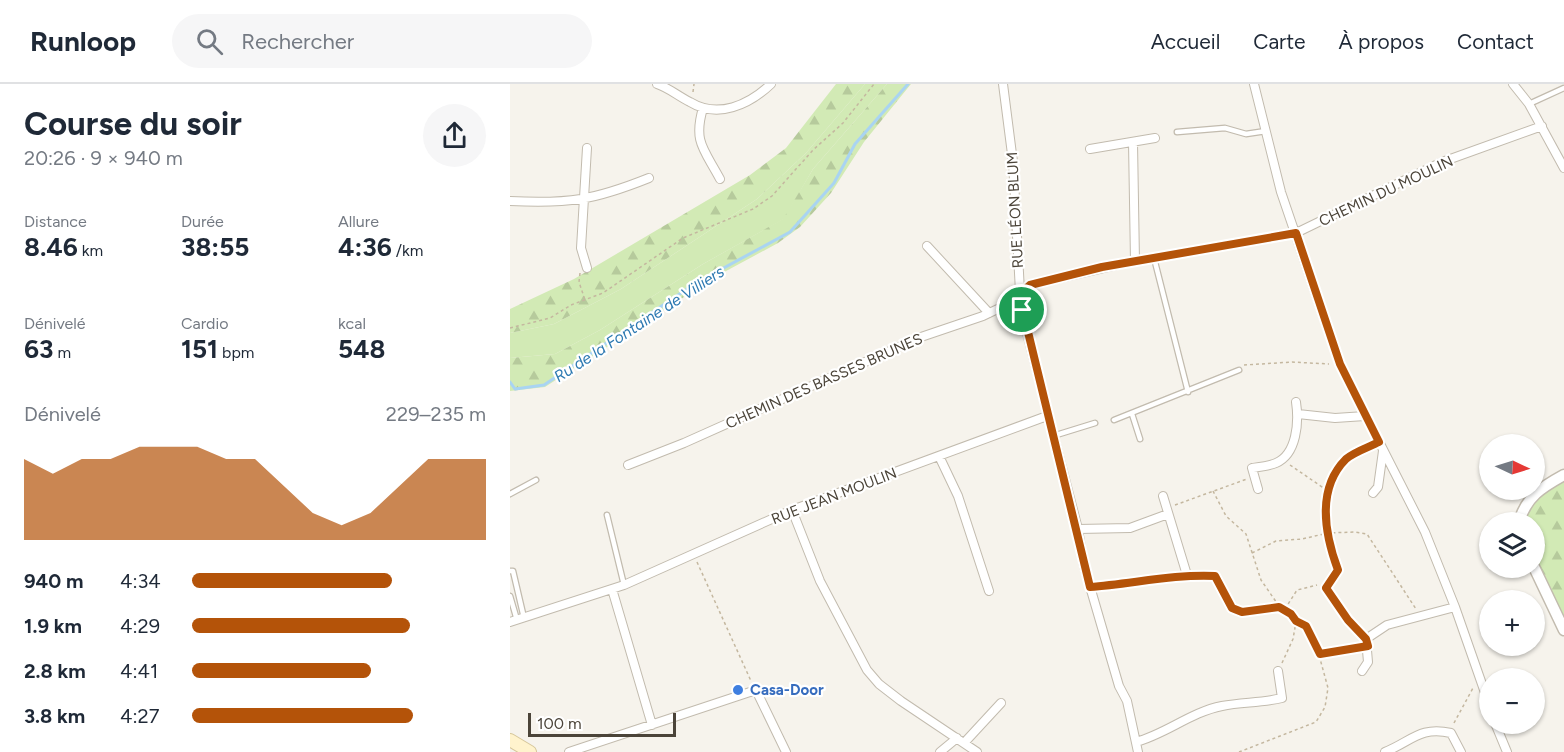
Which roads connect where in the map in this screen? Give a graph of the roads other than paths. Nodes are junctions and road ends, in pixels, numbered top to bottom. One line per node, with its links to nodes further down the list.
1 (657, 84): 8 (street)
2 (771, 84): 8 (street)
3 (1003, 84): 26 (street, RUE LÉON BLUM)
4 (1254, 84): 10 (street)
5 (1514, 84): 7 (street)
6 (1564, 88): 7 (lane)
7 (1529, 104): 9 (street)
8 (703, 108): 18 (street)
9 (1542, 126): 16 (street); 21 (street, CHEMIN DU MOULIN)
10 (1267, 130): 11 (lane); 21 (street)
11 (1177, 132)
12 (1155, 138): 13 (street)
13 (1133, 142): 15 (street); 24 (street)
14 (587, 148): 19 (street)
15 (1090, 148)
16 (1564, 168)
17 (649, 178): 19 (street)
18 (720, 179)
19 (583, 200): 20 (street); 25 (street)
20 (510, 201)
21 (1296, 233): 23 (street, CHEMIN DU MOULIN); 34 (street)
22 (927, 246): 27 (street)
23 (1154, 257): 24 (street, CHEMIN DU MOULIN); 29 (lane)
24 (1135, 261): 26 (street, CHEMIN DU MOULIN)
25 (587, 268)
26 (1019, 295): 27 (street, CHEMIN DES BASSES BRUNES); 33 (street, RUE LÉON BLUM)
27 (989, 313): 41 (street, CHEMIN DES BASSES BRUNES)
28 (1239, 370): 29 (lane)
29 (1188, 392): 31 (lane)
30 (1296, 402): 32 (street)
31 (1132, 414): 35 (lane); 38 (lane)
32 (1298, 414): 34 (street); 44 (street)
33 (1047, 416): 37 (street, RUE LÉON BLUM); 40 (street, RUE JEAN MOULIN)
34 (1365, 416): 39 (street)
35 (1114, 420)
36 (1095, 423): 37 (lane)
37 (1053, 436): 52 (street, RUE LÉON BLUM)
38 (1140, 439)
39 (1381, 446): 45 (street); 61 (street)
40 (939, 456): 48 (street, RUE JEAN MOULIN); 59 (street)
41 (628, 465)
42 (1564, 475): 50 (street)
43 (536, 480): 46 (lane)
44 (1258, 489)
45 (1373, 493)
46 (510, 494)
47 (1163, 496): 49 (street)
48 (792, 510): 57 (street, RUE JEAN MOULIN); 72 (street)
49 (1167, 511): 52 (street); 55 (street)
50 (1523, 512)
51 (607, 515): 57 (lane)
52 (1078, 529): 73 (street, RUE LÉON BLUM)
53 (1338, 570): 64 (street)
54 (510, 571): 62 (lane)
55 (1215, 576)
56 (1539, 578): 63 (street)
57 (624, 585): 58 (street, RUE JEAN MOULIN)
58 (612, 589): 62 (street, RUE JEAN MOULIN); 69 (street)
59 (989, 591)
60 (510, 596): 62 (lane)
61 (1455, 607): 64 (street); 67 (street)
62 (517, 620)
63 (1564, 630)
64 (1367, 642): 66 (street)
65 (1278, 671): 73 (street)
66 (1362, 671)
67 (1479, 679)
68 (1001, 703): 72 (street)
69 (652, 725): 75 (street); 76 (street)
70 (1500, 734): 82 (street)
71 (510, 740): 74 (main road)
72 (961, 740): 77 (street); 78 (street)
73 (1137, 742): 79 (street, RUE LÉON BLUM)
74 (530, 752)
75 (569, 752)
76 (786, 752)
77 (940, 752)
78 (977, 752)
79 (1138, 752)
80 (1385, 752): 81 (street)
81 (1461, 752)
82 (1507, 752)

